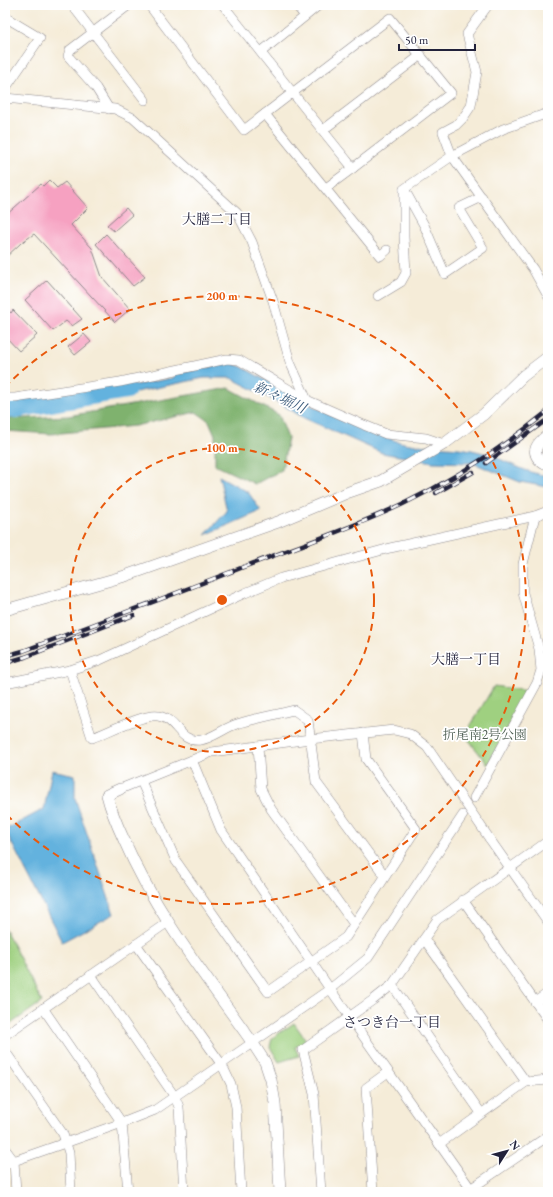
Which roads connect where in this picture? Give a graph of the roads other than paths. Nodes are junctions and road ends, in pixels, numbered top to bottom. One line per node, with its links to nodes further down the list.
1 (72, 5): 10 (street)
2 (130, 5): 10 (street)
3 (149, 5): 19 (street)
4 (223, 5): 11 (street)
5 (296, 5): 8 (street)
6 (319, 5): 8 (street)
7 (488, 5): 21 (street)
8 (305, 16): 11 (street)
9 (5, 17): 13 (street)
10 (93, 34): 16 (street); 17 (street)
11 (261, 52): 14 (street)
12 (421, 56): 14 (street); 20 (street); 22 (street)
13 (5, 90)
14 (293, 92): 19 (street); 20 (street)
15 (5, 98): 17 (street)
16 (145, 100)
17 (109, 109): 31 (street)
18 (548, 112): 21 (street)
19 (265, 114): 23 (street)
20 (323, 130): 22 (street)
21 (452, 156): 24 (street); 25 (street)
22 (353, 168): 23 (street)
23 (326, 188): 26 (street)
24 (404, 189): 25 (street); 27 (street)
25 (482, 197): 28 (street)
26 (388, 250)
27 (378, 296)
28 (548, 296)
29 (548, 356): 33 (street)
30 (5, 398): 31 (street)
31 (307, 400): 33 (street)
32 (548, 435): 34 (street)
33 (444, 444): 37 (street)
34 (545, 464)
35 (548, 512): 36 (street)
36 (535, 516): 38 (street); 39 (street)
37 (5, 610)
38 (544, 651): 47 (street)
39 (70, 670): 40 (street); 42 (street)
40 (5, 683)
41 (363, 733): 42 (street); 50 (street, bridge); 51 (street)
42 (310, 739): 43 (street); 51 (street)
43 (258, 746): 44 (street); 55 (street)
44 (192, 760): 45 (street); 58 (street)
45 (140, 781): 46 (street); 58 (street)
46 (120, 789): 53 (street)
47 (474, 798)
48 (463, 815): 61 (street)
49 (548, 841): 50 (street)
50 (510, 868): 52 (street); 54 (street)
51 (385, 876): 55 (street)
52 (463, 900): 56 (street); 63 (street)
53 (168, 922): 57 (street); 68 (street)
54 (548, 922)
55 (354, 924): 58 (street)
56 (424, 939): 60 (street); 73 (street)
57 (136, 944): 59 (street); 70 (street)
58 (311, 961): 61 (street)
59 (91, 976): 64 (street); 74 (street)
60 (392, 984): 65 (street); 75 (street)
61 (330, 989): 65 (street); 68 (street)
62 (548, 993): 63 (street)
63 (535, 1002): 66 (street)
64 (43, 1008): 67 (street); 76 (street)
65 (349, 1016): 71 (street); 89 (street)
66 (548, 1020)
67 (5, 1034)
68 (252, 1042): 70 (street); 88 (street)
69 (5, 1051): 78 (street)
70 (222, 1065): 74 (street); 87 (street)
71 (388, 1072): 79 (street); 90 (street)
72 (548, 1080): 73 (street)
73 (526, 1082): 75 (street)
74 (175, 1097): 76 (street); 86 (street)
75 (481, 1113): 79 (street)
76 (122, 1123): 78 (street); 85 (street)
77 (548, 1136): 82 (street)
78 (66, 1142): 81 (street); 84 (street)
79 (439, 1144): 82 (street)
80 (5, 1149): 81 (street)
81 (9, 1162): 83 (street)
82 (470, 1191)
83 (16, 1192)
84 (71, 1192)
85 (128, 1192)
86 (184, 1192)
87 (242, 1192)
88 (280, 1192)
89 (321, 1192)
90 (374, 1192)

